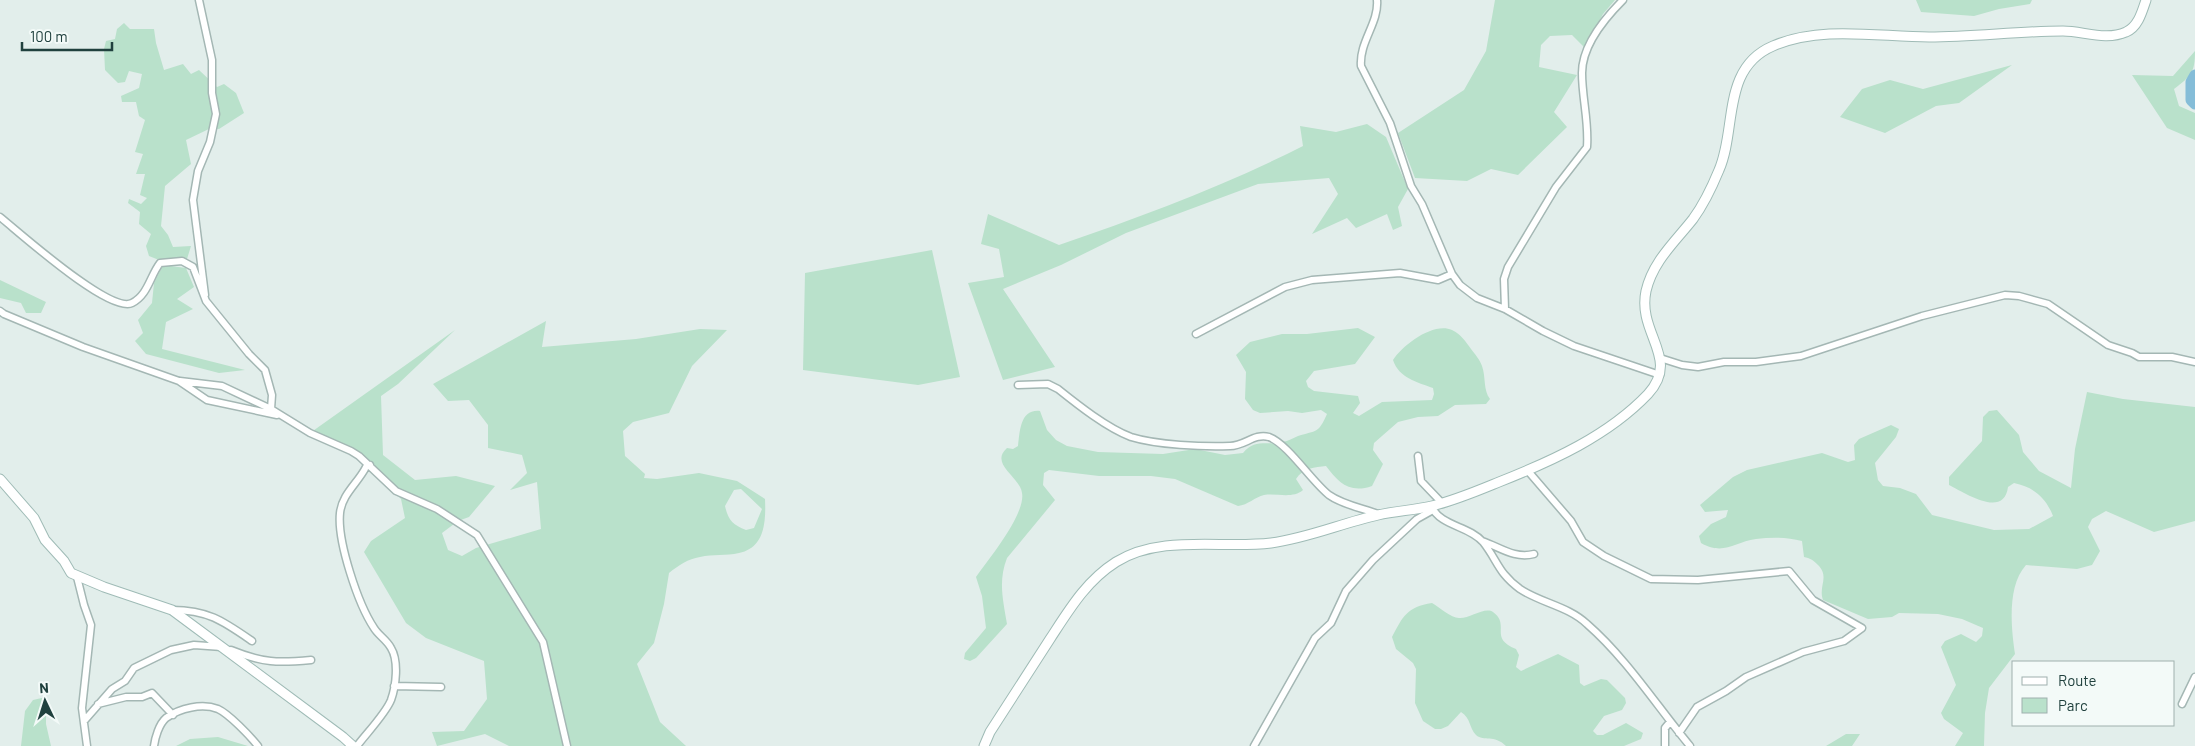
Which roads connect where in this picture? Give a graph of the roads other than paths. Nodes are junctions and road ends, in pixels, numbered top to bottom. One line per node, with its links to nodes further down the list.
1 (199, 0): 7 (street)
2 (1377, 0): 6 (street)
3 (1623, 0): 8 (street)
4 (2146, 0): 11 (street)
5 (0, 217): 7 (street)
6 (1452, 274): 8 (street); 10 (street)
7 (206, 300): 16 (street)
8 (1505, 309): 13 (street)
9 (0, 311): 14 (street)
10 (1196, 334)
11 (1660, 358): 12 (street); 13 (street)
12 (2195, 362)
13 (1660, 375): 20 (street)
14 (179, 381): 16 (street); 17 (street)
15 (1018, 385): 24 (street)
16 (271, 409): 17 (street)
17 (285, 417): 19 (street)
18 (1418, 456): 22 (street)
19 (370, 465): 33 (street); 46 (street)
20 (1528, 471): 22 (street); 40 (street)
21 (0, 479): 27 (street)
22 (1442, 503): 23 (street)
23 (1432, 508): 24 (street); 25 (street); 48 (street)
24 (1380, 515): 47 (street)
25 (1482, 541): 26 (street); 39 (street)
26 (1534, 554)
27 (77, 577): 28 (street); 38 (street)
28 (172, 610): 29 (street); 30 (street)
29 (252, 641)
30 (222, 647): 31 (street); 35 (street); 44 (street)
31 (311, 660)
32 (2195, 677): 36 (street)
33 (394, 686): 34 (street); 45 (street)
34 (441, 687)
35 (98, 704): 37 (street); 38 (street)
36 (2182, 704)
37 (173, 715): 42 (street); 43 (street)
38 (84, 721): 41 (street)
39 (1670, 722): 40 (street); 49 (street)
40 (1679, 733): 50 (street)
41 (87, 746)
42 (154, 746)
43 (258, 746)
44 (353, 746)
45 (357, 746)
46 (567, 746)
47 (984, 746)
48 (1254, 746)
49 (1665, 746)
50 (1690, 746)

